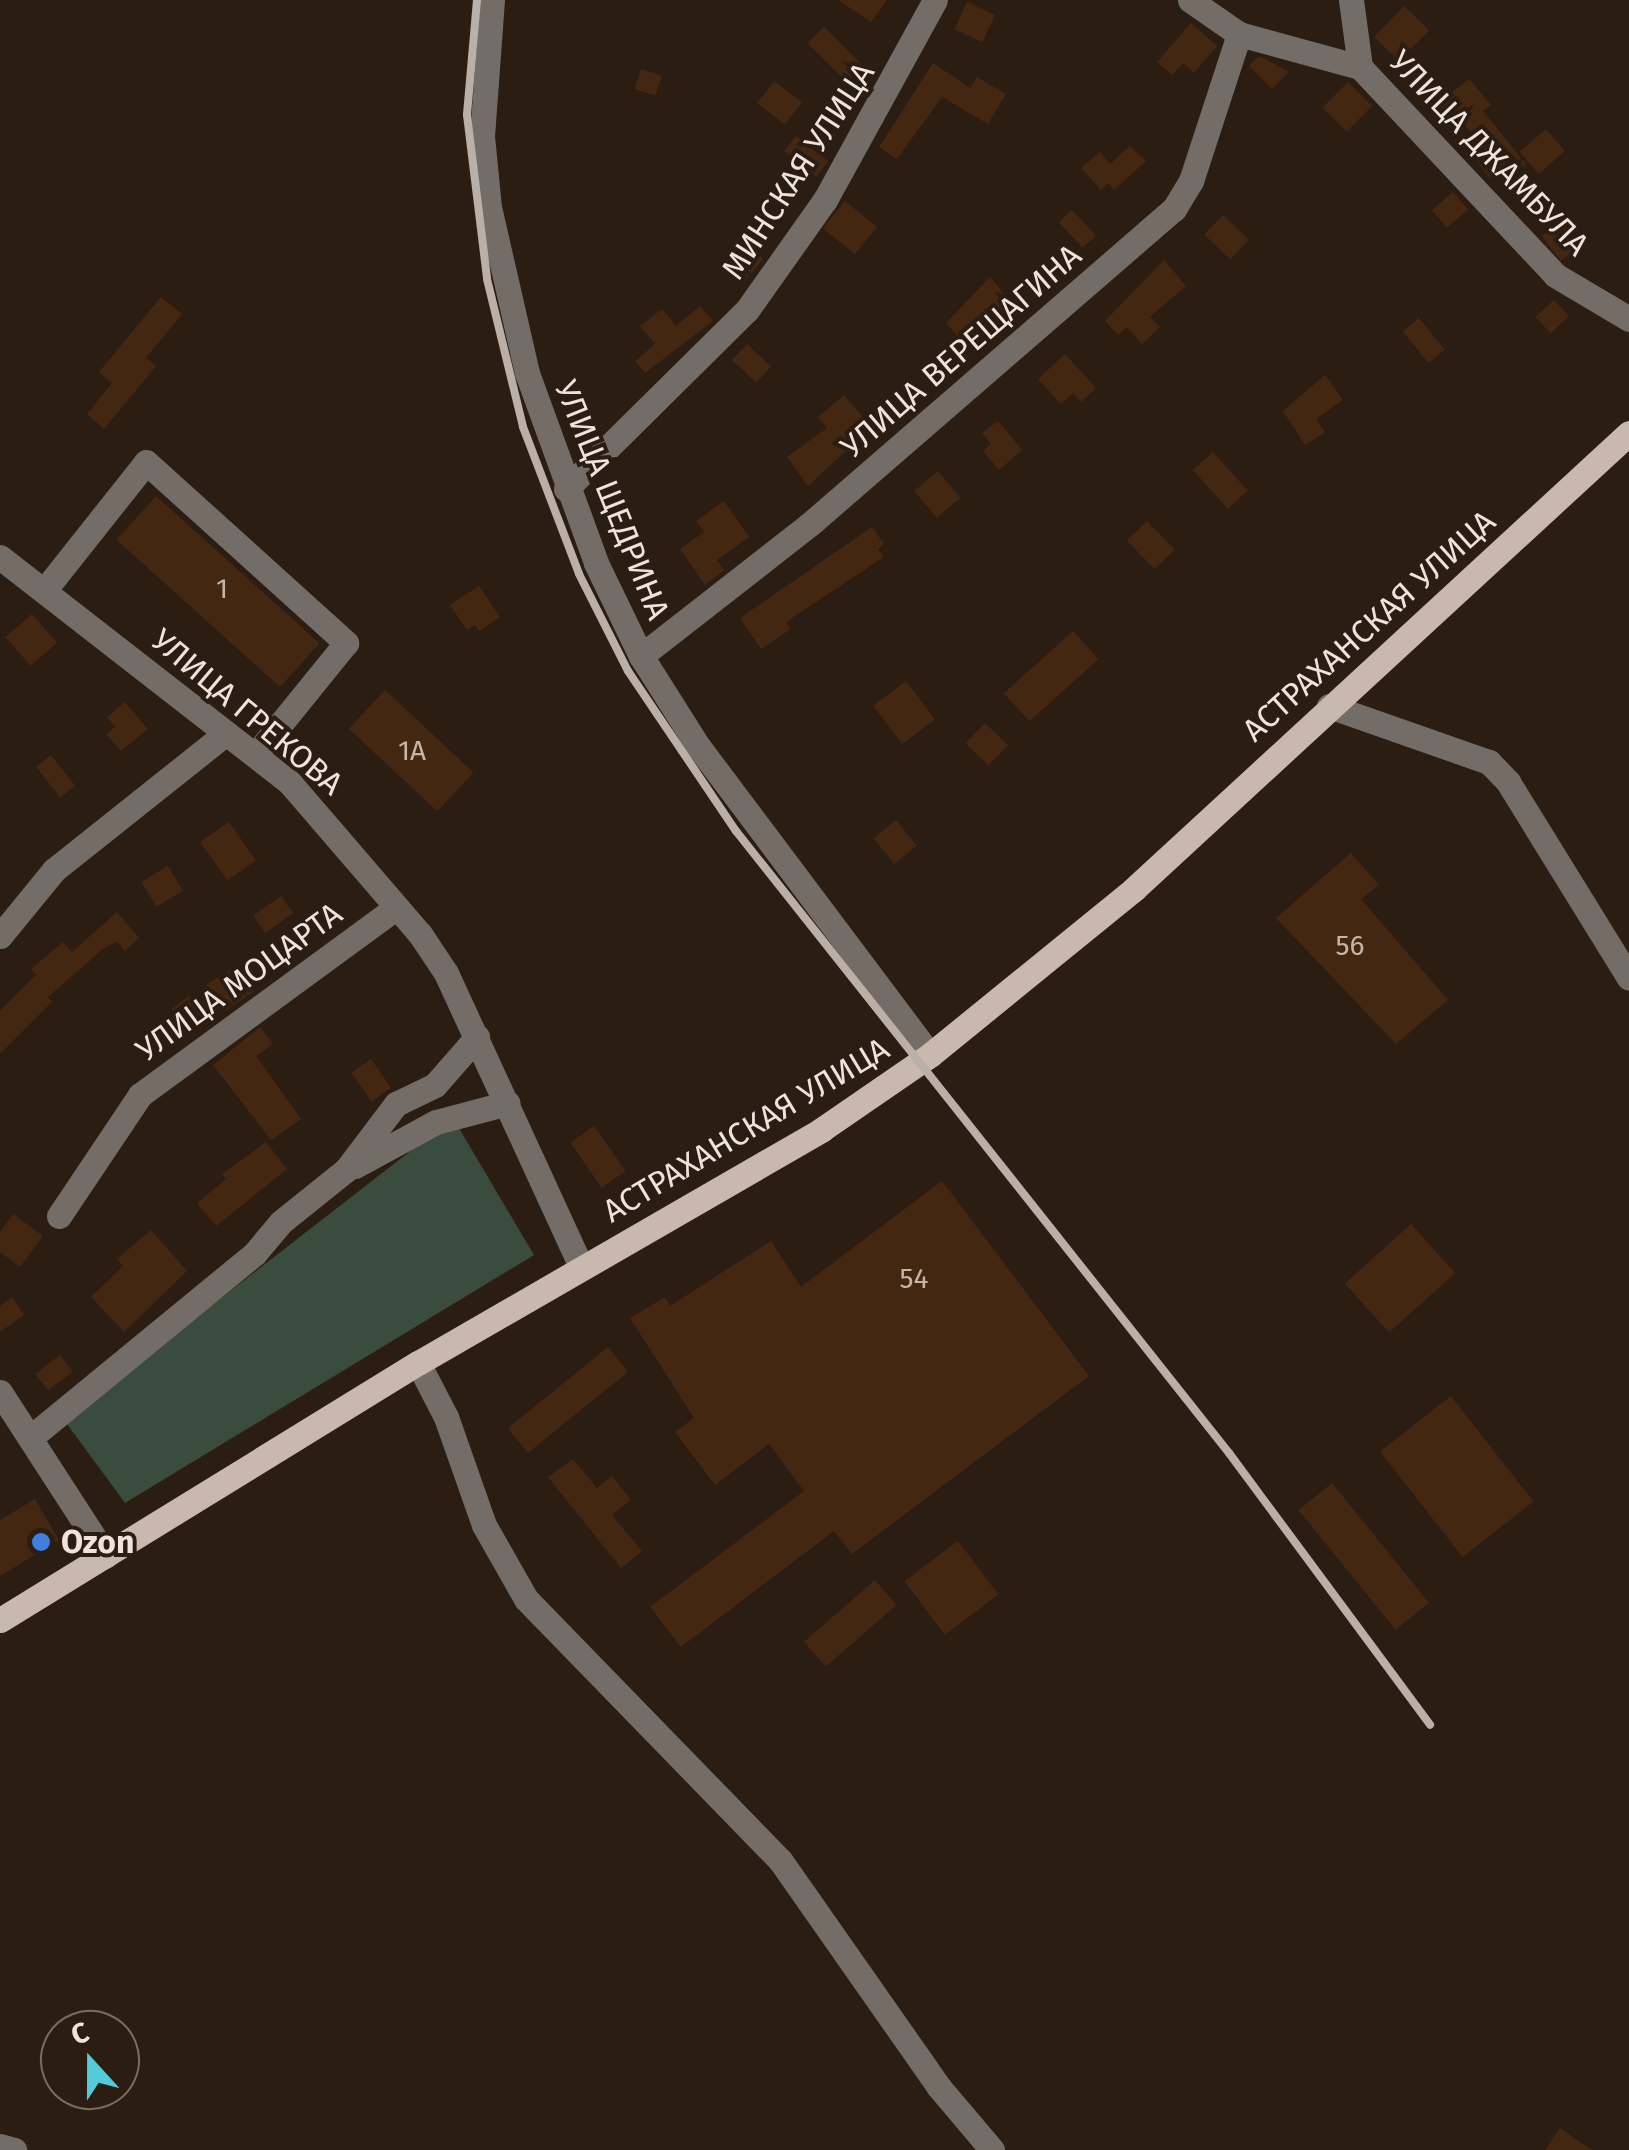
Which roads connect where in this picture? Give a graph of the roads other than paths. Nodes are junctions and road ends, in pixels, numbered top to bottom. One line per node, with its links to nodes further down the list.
1 (492, 0): 9 (street, УЛИЦА ЩЕДРИНА)
2 (936, 0): 9 (street, МИНСКАЯ УЛИЦА)
3 (1190, 0): 5 (street)
4 (1351, 0): 6 (street, УЛИЦА ДЖАМБУЛА)
5 (1238, 34): 6 (street); 12 (street, УЛИЦА ВЕРЕЩАГИНА)
6 (1360, 67): 7 (street, УЛИЦА ДЖАМБУЛА)
7 (1629, 319)
8 (1629, 433): 13 (main road, АСТРАХАНСКАЯ УЛИЦА)
9 (566, 489): 12 (street, УЛИЦА ЩЕДРИНА)
10 (0, 556): 11 (street, УЛИЦА ГРЕКОВА)
11 (47, 587): 14 (street, УЛИЦА ГРЕКОВА); 15 (street)
12 (641, 656): 20 (street, УЛИЦА ЩЕДРИНА)
13 (1329, 706): 18 (street); 20 (main road, АСТРАХАНСКАЯ УЛИЦА)
14 (226, 734): 15 (street, УЛИЦА ГРЕКОВА); 17 (street)
15 (256, 754): 16 (street, УЛИЦА ГРЕКОВА)
16 (397, 907): 19 (street, УЛИЦА ГРЕКОВА); 24 (street, УЛИЦА МОЦАРТА)
17 (0, 936)
18 (1629, 978)
19 (476, 1037): 21 (street); 22 (street, УЛИЦА ГРЕКОВА)
20 (930, 1055): 25 (main road, АСТРАХАНСКАЯ УЛИЦА)
21 (416, 1097): 22 (street); 23 (street)
22 (508, 1102): 23 (street); 25 (street, УЛИЦА ГРЕКОВА)
23 (346, 1170): 28 (street)
24 (59, 1216)
25 (581, 1267): 26 (main road, АСТРАХАНСКАЯ УЛИЦА)
26 (418, 1363): 29 (main road, АСТРАХАНСКАЯ УЛИЦА); 33 (street)
27 (0, 1392): 28 (street)
28 (30, 1438): 29 (street)
29 (106, 1556): 30 (main road, АСТРАХАНСКАЯ УЛИЦА)
30 (0, 1620)
31 (0, 2146): 32 (street)
32 (14, 2150)
33 (992, 2150)

